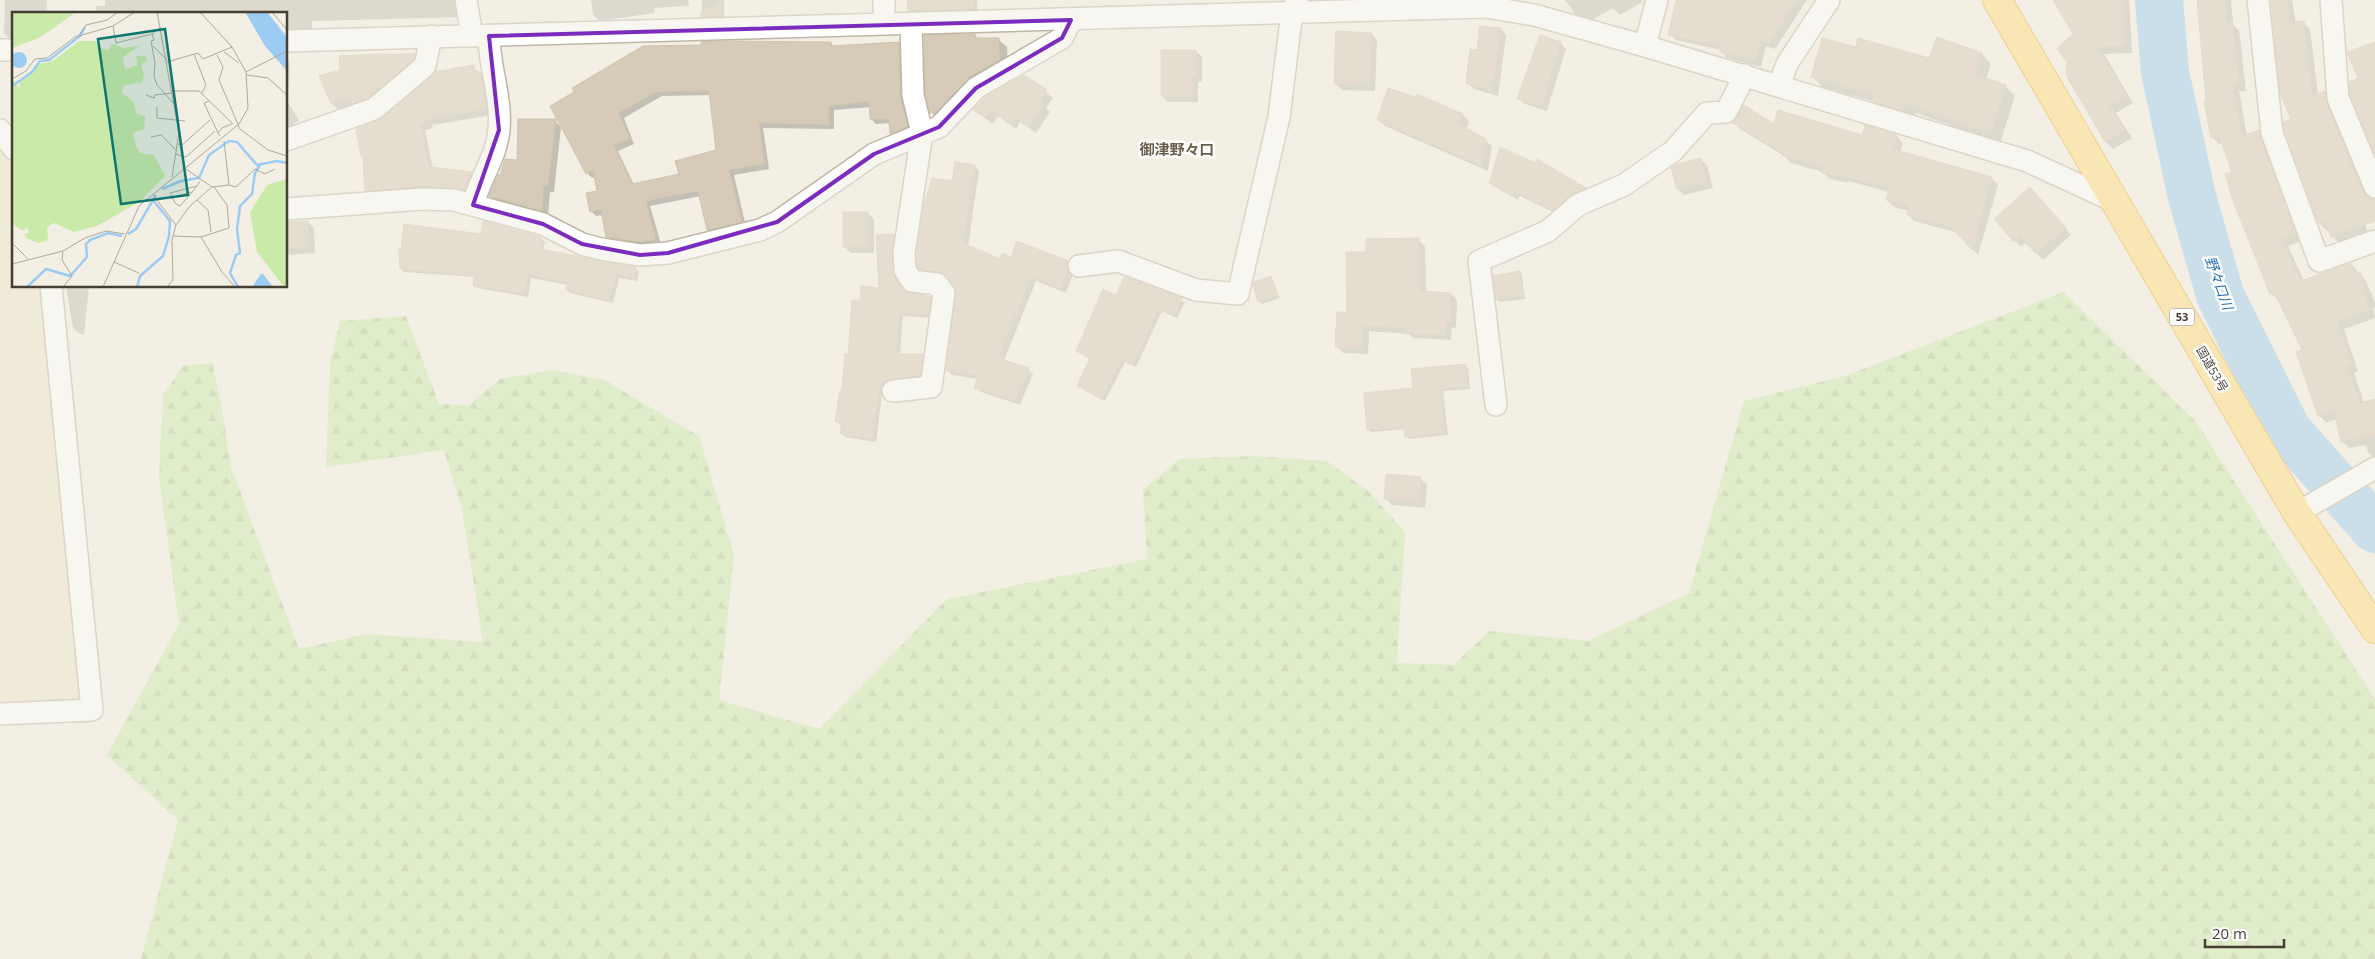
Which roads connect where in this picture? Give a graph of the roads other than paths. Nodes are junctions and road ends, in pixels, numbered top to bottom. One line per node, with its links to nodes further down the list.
1 (466, 0): 13 (street)
2 (884, 0): 10 (street)
3 (1657, 0): 15 (street)
4 (1829, 0): 17 (street)
5 (1997, 0): 23 (highway, 国道53号 / 53)
6 (2258, 0): 26 (street)
7 (2331, 0): 22 (street)
8 (1295, 6): 9 (street); 15 (street); 27 (street)
9 (1071, 20): 11 (street); 19 (street)
10 (884, 24): 11 (street); 13 (street)
11 (911, 24): 19 (street)
12 (431, 36): 13 (street); 14 (street); 20 (street)
13 (481, 36): 24 (street)
14 (288, 41)
15 (1645, 46): 16 (street)
16 (1745, 75): 17 (street); 30 (street)
17 (1779, 86): 23 (street)
18 (0, 130): 21 (street)
19 (922, 133): 24 (street); 29 (street)
20 (288, 139)
21 (12, 146)
22 (2375, 187)
23 (2114, 201): 32 (highway, 国道53号 / 53)
24 (473, 205): 25 (street)
25 (288, 209)
26 (2375, 241)
27 (1080, 266)
28 (50, 288): 34 (street)
29 (893, 391)
30 (1496, 405)
31 (2371, 471): 32 (street)
32 (2297, 513): 33 (highway, 国道53号 / 53)
33 (2375, 629)
34 (0, 714)

